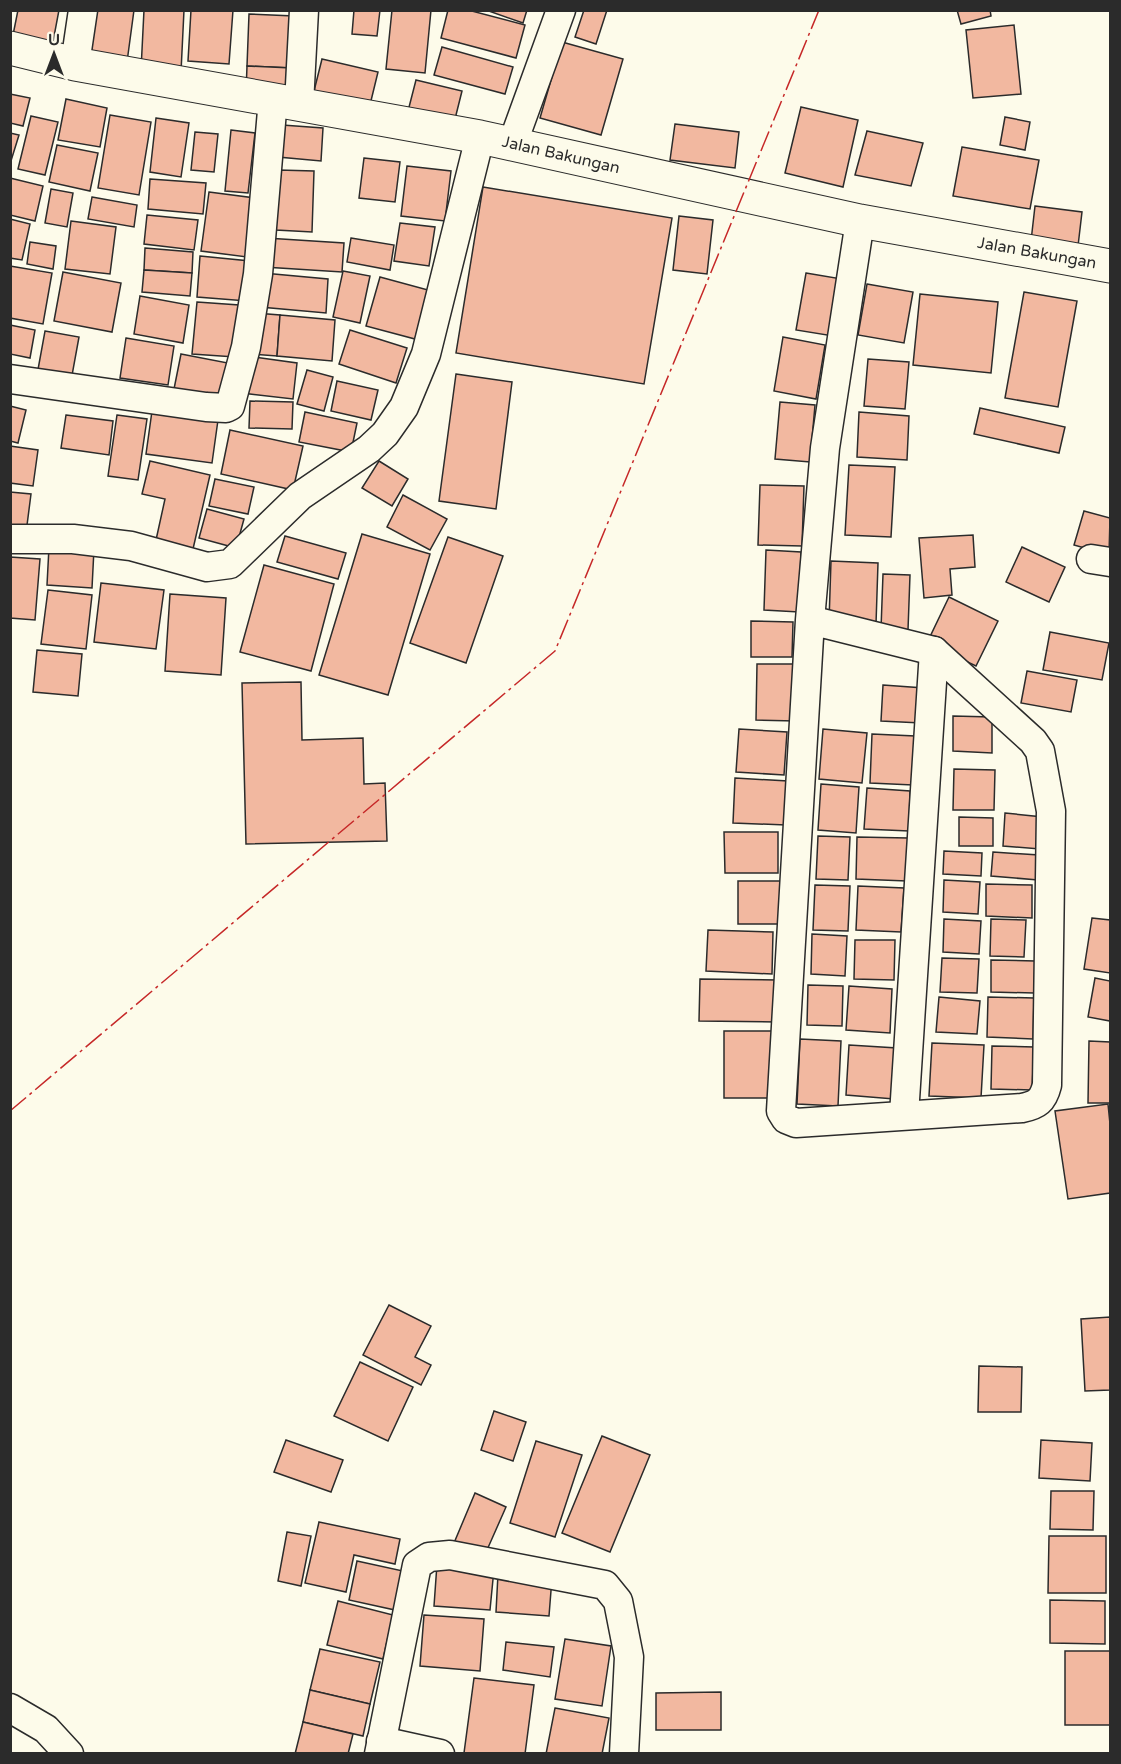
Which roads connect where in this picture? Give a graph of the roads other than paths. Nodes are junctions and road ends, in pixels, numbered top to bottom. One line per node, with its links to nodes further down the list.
1 (83, 10): 5 (street)
2 (304, 10): 6 (street)
3 (561, 10): 8 (street)
4 (10, 48): 5 (main road, Jalan Bakungan)
5 (75, 64): 6 (main road, Jalan Bakungan)
6 (286, 102): 7 (main road, Jalan Bakungan); 11 (street)
7 (480, 137): 8 (main road, Jalan Bakungan); 12 (street)
8 (512, 145): 9 (main road, Jalan Bakungan)
9 (860, 221): 10 (main road, Jalan Bakungan); 13 (street)
10 (1110, 266)
11 (10, 379)
12 (10, 539)
13 (810, 620): 14 (street); 15 (street)
14 (934, 651): 15 (street); 15 (street)
15 (904, 1115)
16 (10, 1708): 18 (street)
17 (380, 1747): 19 (street); 20 (street)
18 (69, 1754)
19 (440, 1754)
20 (624, 1754)

